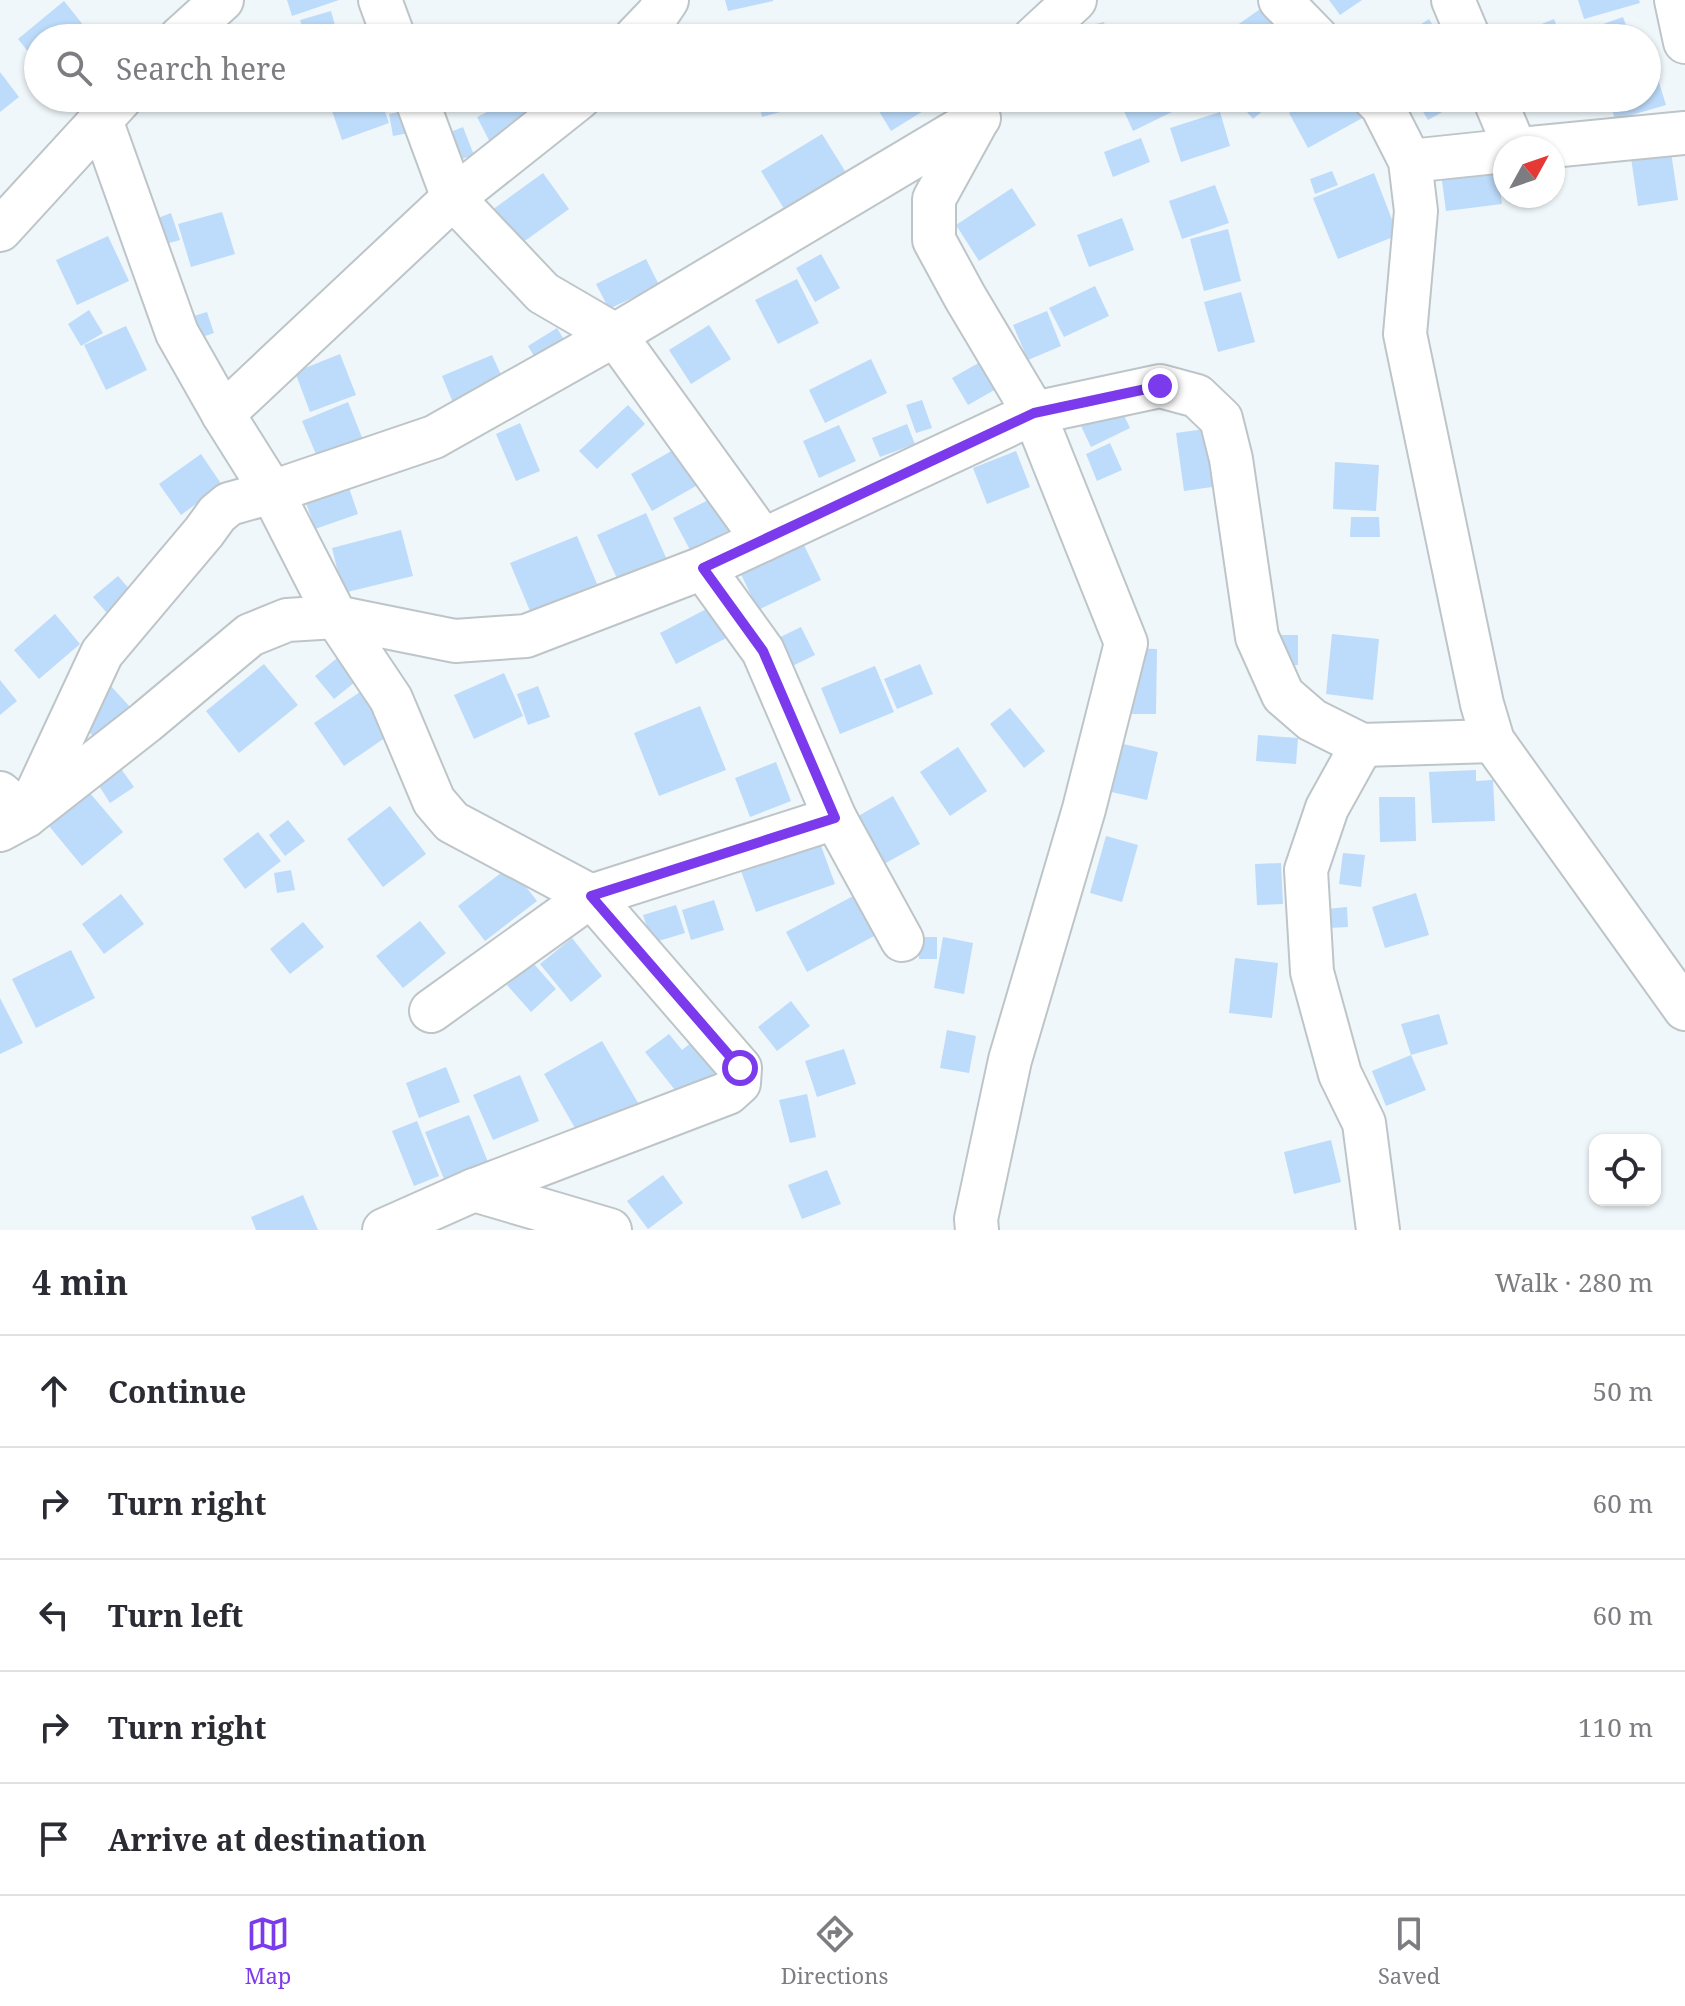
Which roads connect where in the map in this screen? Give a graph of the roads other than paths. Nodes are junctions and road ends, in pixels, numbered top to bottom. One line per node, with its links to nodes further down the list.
1 (222, 0): 8 (street)
2 (380, 0): 9 (street)
3 (667, 0): 10 (street)
4 (1075, 0): 11 (street)
5 (1280, 0): 12 (street)
6 (1453, 0): 13 (street)
7 (1676, 0): 14 (street)
8 (195, 24)
9 (389, 24)
10 (648, 24)
11 (1049, 24)
12 (1303, 24)
13 (1463, 24)
14 (1685, 42)
15 (108, 112): 29 (street)
16 (112, 112): 32 (street)
17 (421, 112): 28 (street)
18 (561, 112): 28 (street)
19 (978, 112): 30 (street)
20 (983, 112): 31 (street)
21 (1385, 112): 27 (street)
22 (1500, 112): 24 (street)
23 (1685, 133): 25 (street)
24 (1510, 136)
25 (1565, 145)
26 (1493, 152): 27 (street)
27 (1410, 161): 37 (street)
28 (453, 198): 30 (street); 32 (street)
29 (0, 230)
30 (615, 335): 33 (street); 34 (street)
31 (1034, 413): 34 (street); 38 (street); 48 (street)
32 (223, 414): 33 (street)
33 (272, 492): 36 (street); 39 (street)
34 (763, 540): 35 (street)
35 (703, 568): 36 (street); 40 (street)
36 (336, 617): 39 (street); 41 (street)
37 (1493, 741): 38 (street); 43 (street)
38 (1362, 745): 49 (street)
39 (9, 813)
40 (835, 818): 41 (street); 42 (street)
41 (591, 896): 44 (street); 45 (street)
42 (902, 940)
43 (1685, 1009)
44 (431, 1011)
45 (474, 1190): 46 (street); 47 (street)
46 (384, 1230)
47 (610, 1230)
48 (977, 1230)
49 (1378, 1230)

